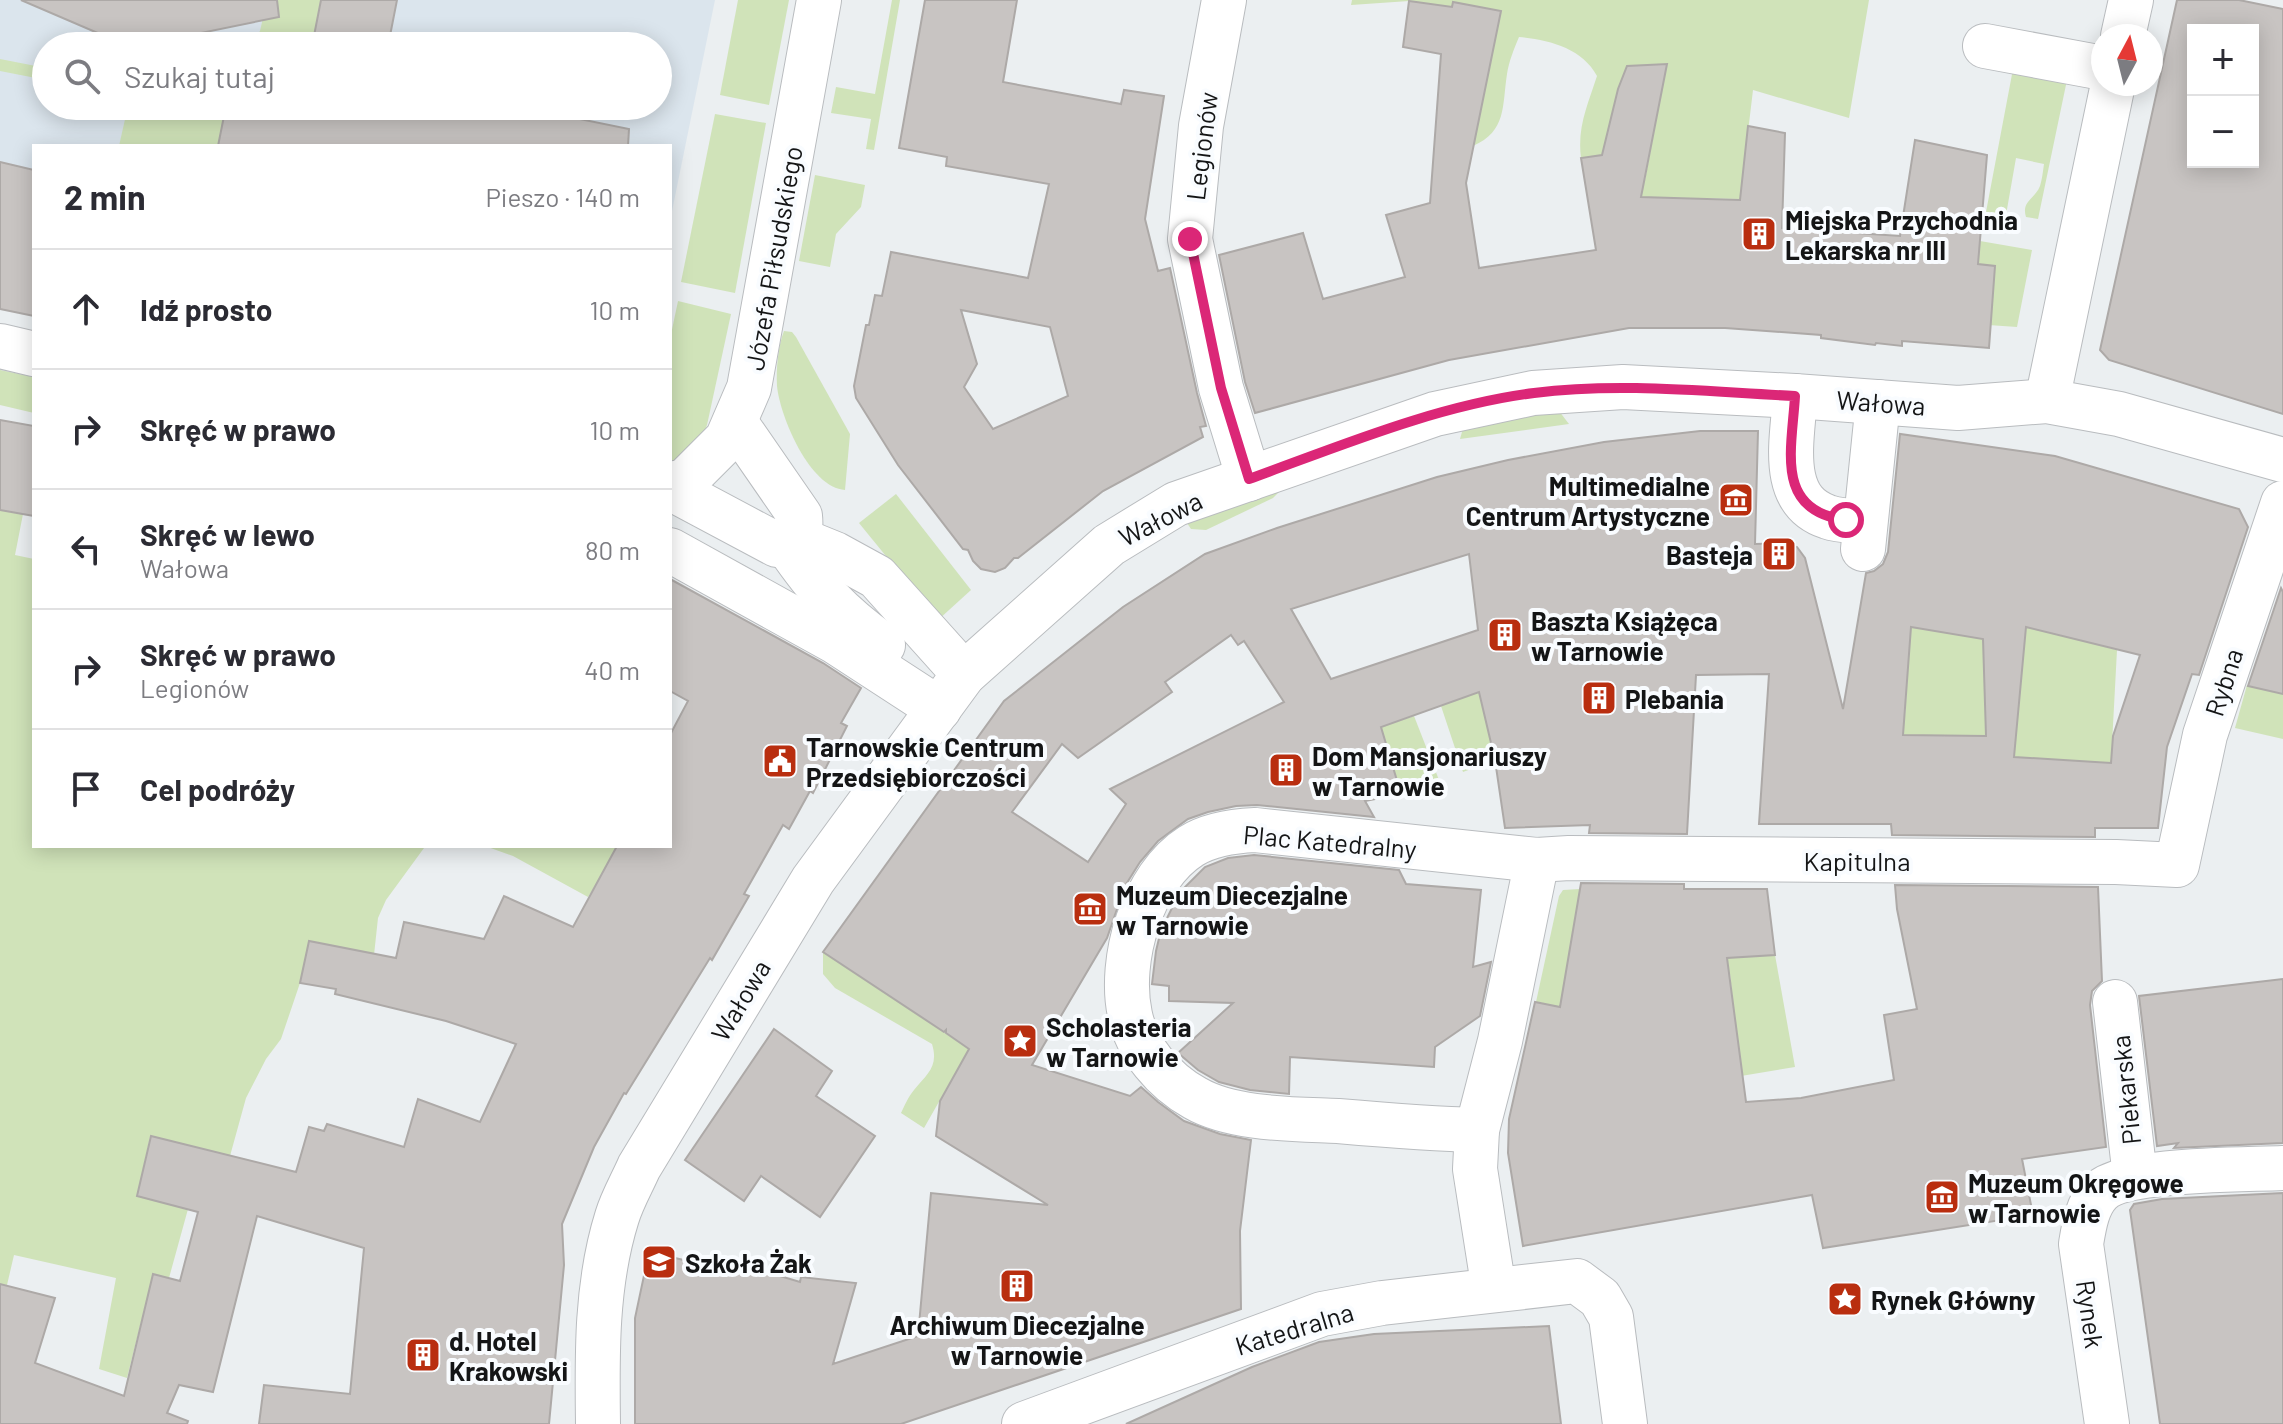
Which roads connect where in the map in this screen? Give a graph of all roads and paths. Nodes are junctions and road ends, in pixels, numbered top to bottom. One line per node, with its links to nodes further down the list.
1 (819, 0): 13 (street, Józefa Piłsudskiego)
2 (1224, 0): 15 (street, Legionów)
3 (2131, 0): 4 (street)
4 (2126, 24)
5 (1985, 46): 6 (street)
6 (2091, 66)
7 (2111, 96): 11 (street)
8 (0, 346): 9 (street)
9 (32, 354)
10 (1795, 396): 12 (street, Wałowa); 12 (street); 15 (street, Wałowa)
11 (2047, 401): 12 (street, Wałowa); 14 (street, Wałowa)
12 (1878, 402)
13 (735, 422): 16 (street, Józefa Piłsudskiego); 19 (street)
14 (2283, 460)
15 (1249, 479): 21 (street, Wałowa)
16 (672, 485)
17 (672, 487): 19 (street)
18 (2283, 503): 23 (street, Rybna)
19 (793, 542): 21 (street)
20 (672, 551): 21 (street)
21 (950, 692): 30 (street, Wałowa)
22 (1537, 860): 23 (street, Kapitulna); 25 (street); 25 (street, Plac Katedralny)
23 (2177, 865)
24 (2115, 1002): 27 (street, Piekarska)
25 (1477, 1130): 28 (street)
26 (2283, 1168): 27 (street)
27 (2135, 1177): 32 (street, Rynek)
28 (1494, 1290): 29 (street, Katedralna); 31 (street, Katedralna)
29 (1034, 1422)
30 (598, 1424)
31 (1625, 1424)
32 (2107, 1424)

